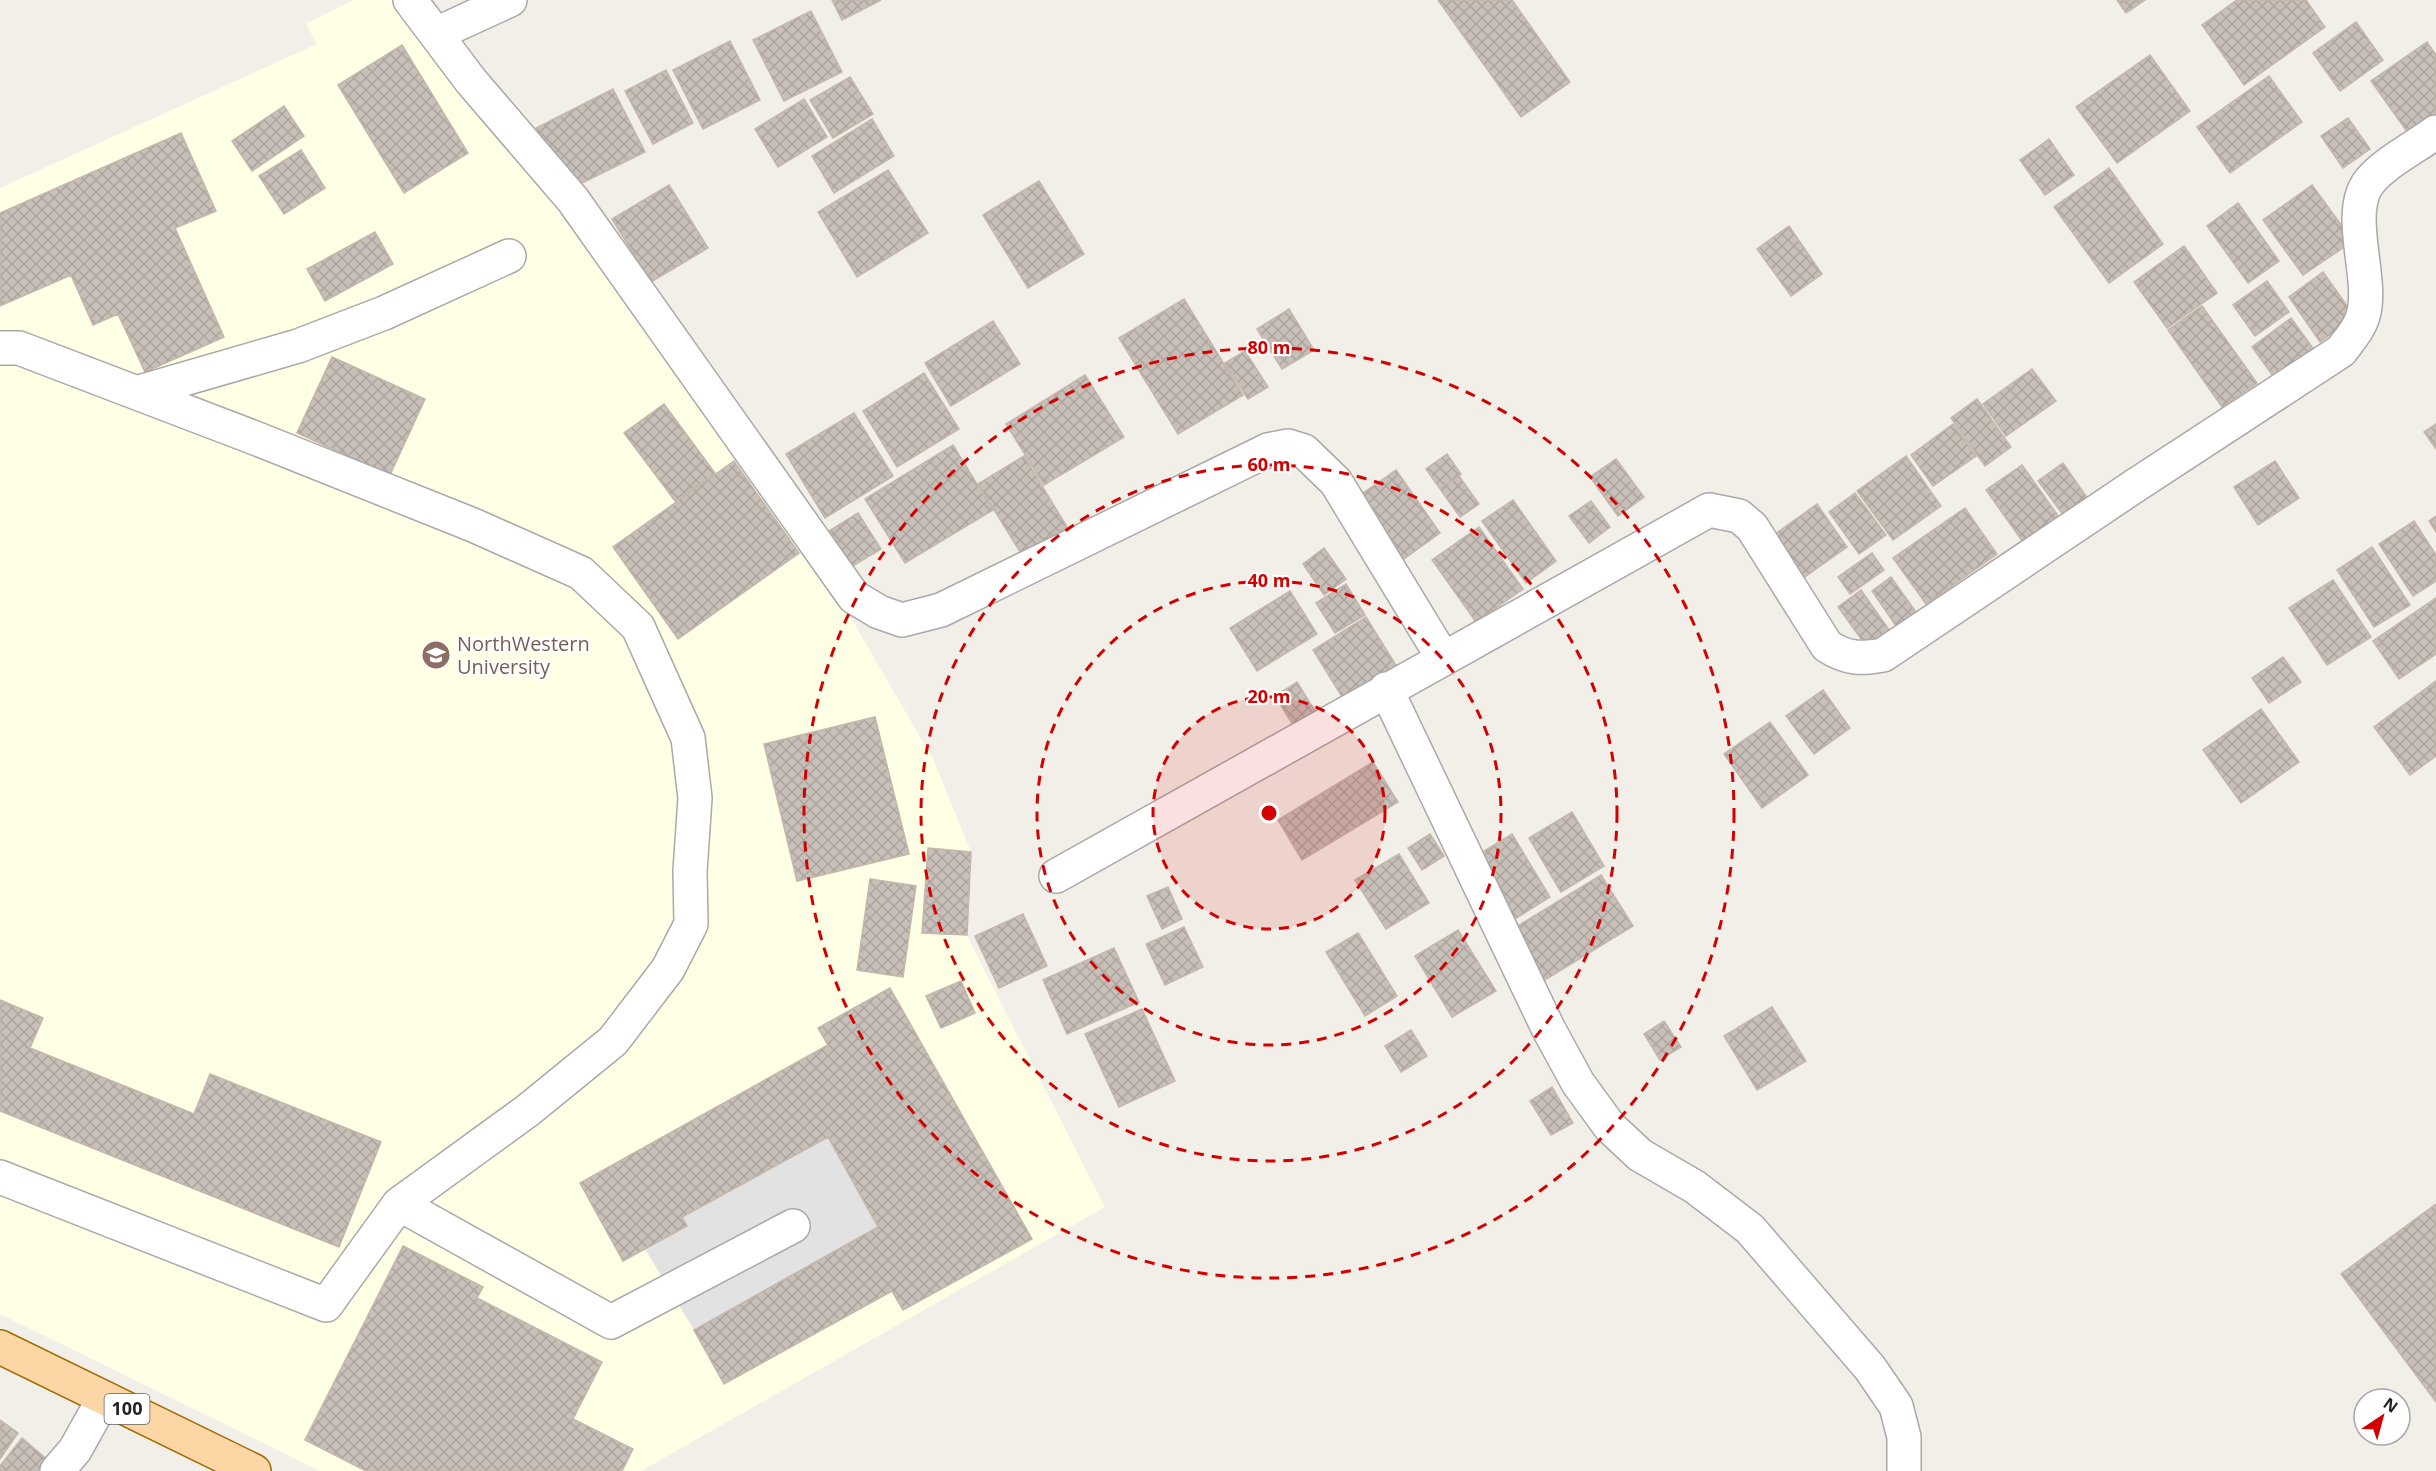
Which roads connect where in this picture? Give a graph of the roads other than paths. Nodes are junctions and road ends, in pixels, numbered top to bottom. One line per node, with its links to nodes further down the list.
1 (410, 0): 3 (street)
2 (510, 0): 3 (street)
3 (436, 34): 8 (street)
4 (2436, 132): 8 (street)
5 (509, 256): 7 (street)
6 (0, 348): 7 (street)
7 (139, 392): 12 (street)
8 (1443, 658): 9 (street)
9 (1386, 689): 10 (street); 18 (street)
10 (1056, 876)
11 (0, 1177): 12 (street)
12 (399, 1204): 13 (street)
13 (793, 1226)
14 (0, 1347): 15 (main road, 100)
15 (104, 1398): 16 (street); 17 (main road, 100)
16 (57, 1471)
17 (254, 1471)
18 (1904, 1471)

